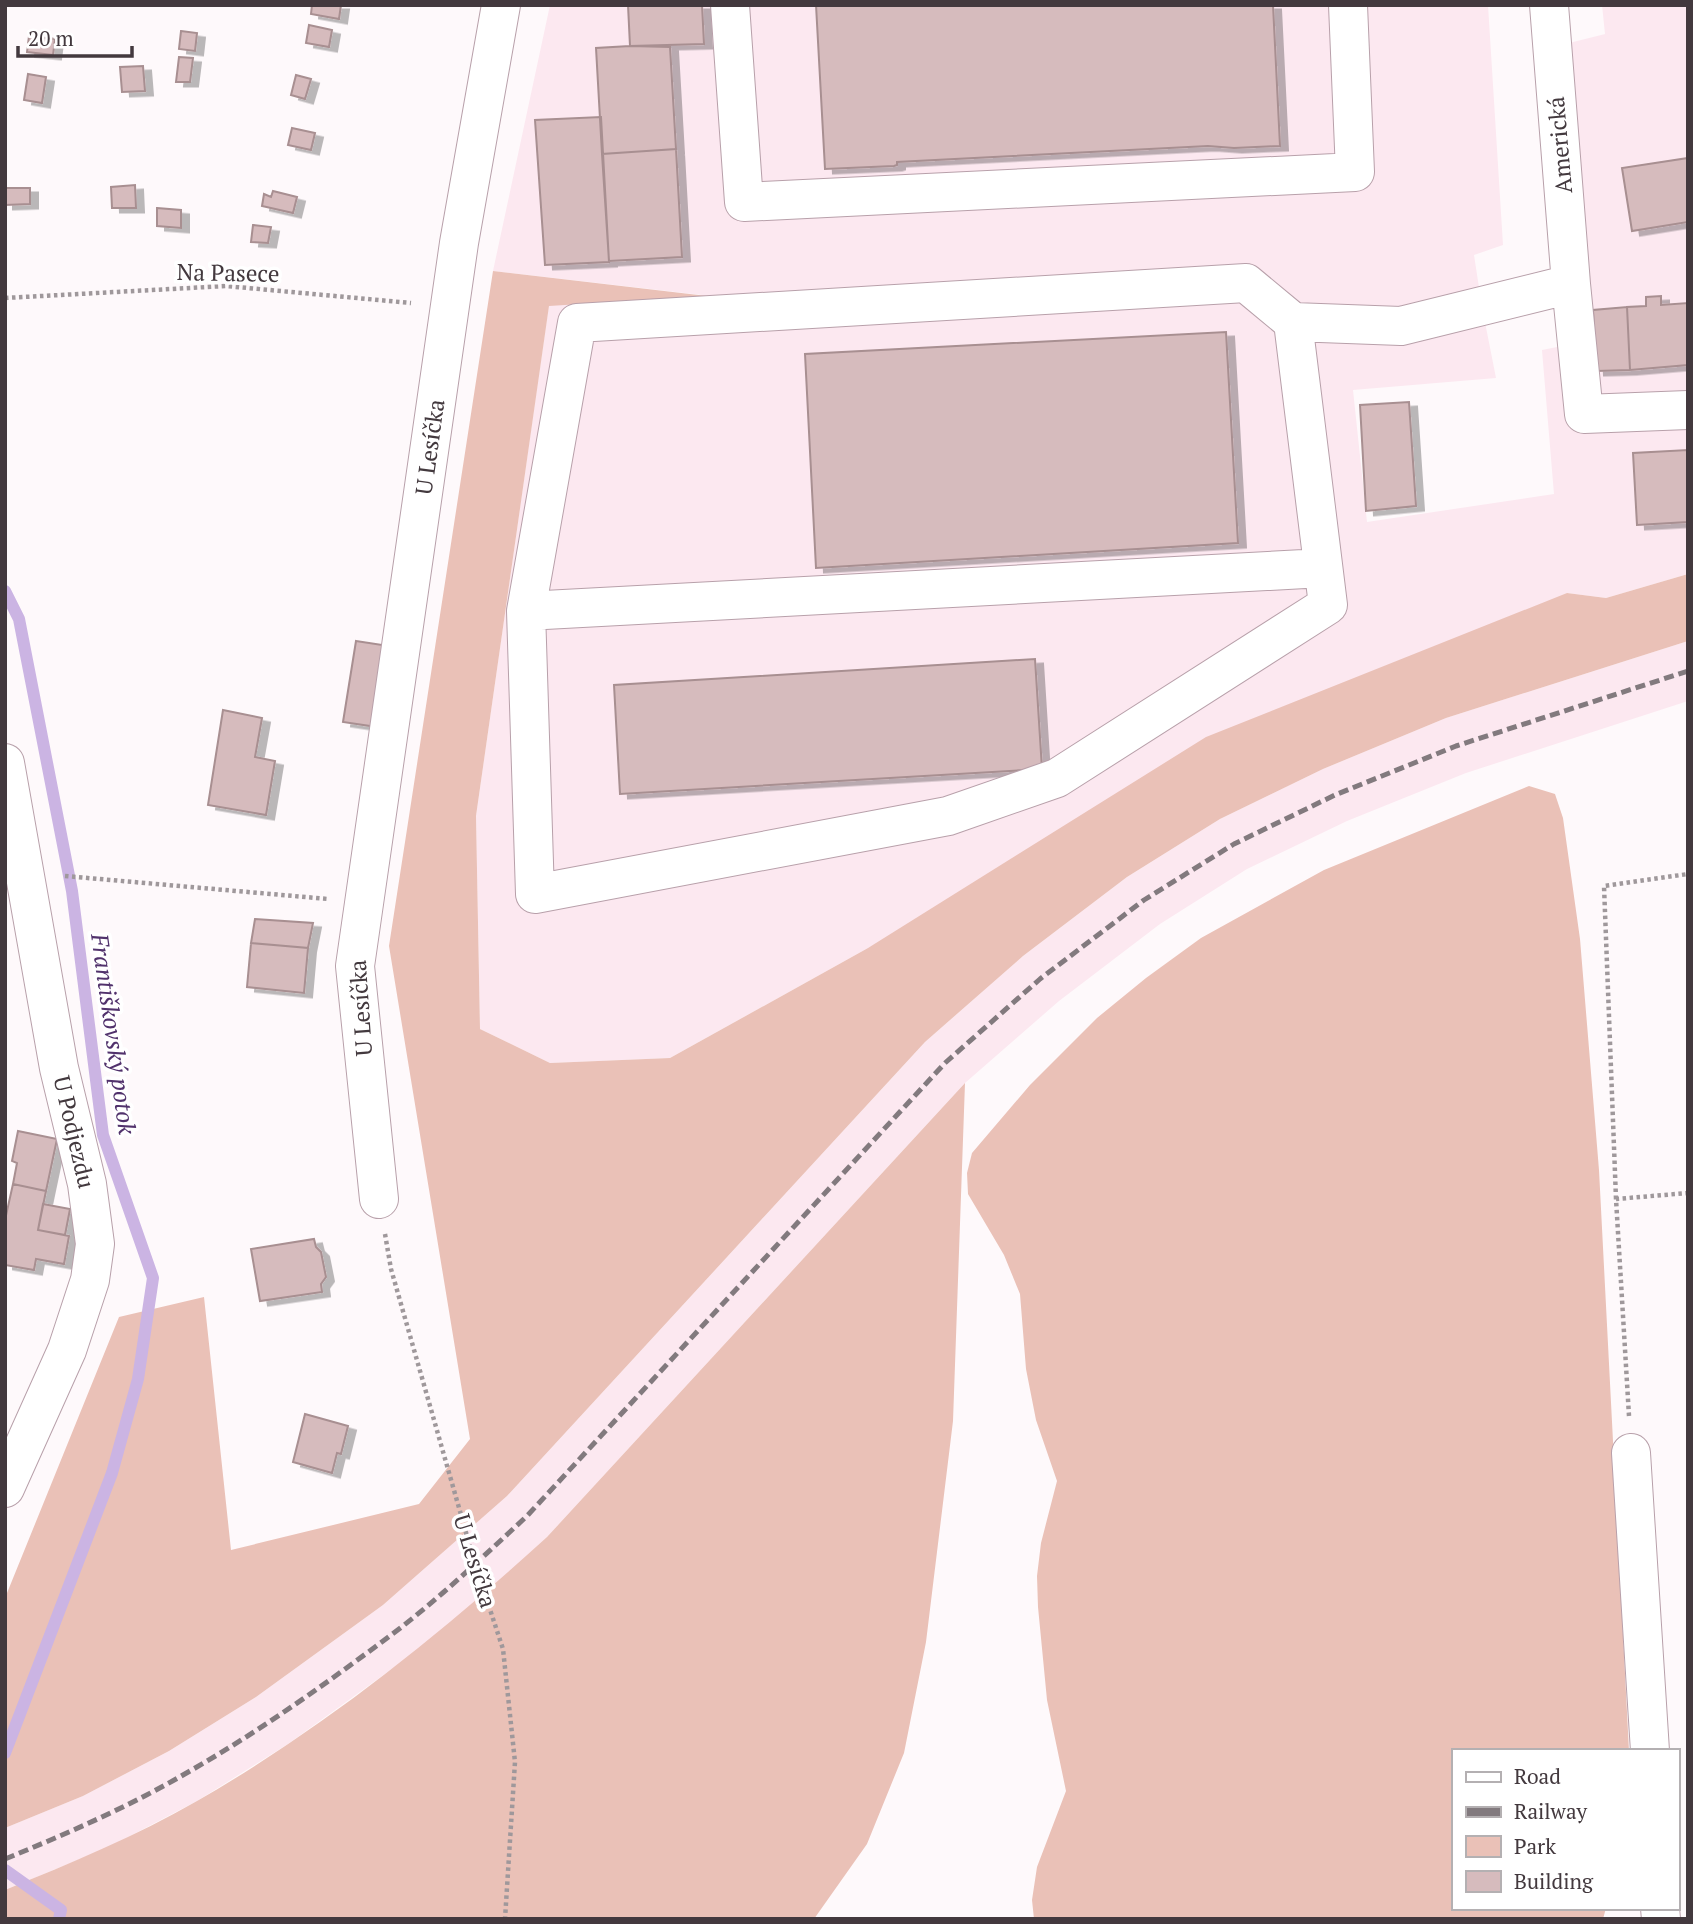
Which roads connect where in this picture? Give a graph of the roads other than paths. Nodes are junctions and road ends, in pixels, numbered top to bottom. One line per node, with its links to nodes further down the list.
1 (501, 5): 11 (street, U Lesíčka)
2 (730, 5): 3 (street)
3 (1348, 5)
4 (1549, 5): 5 (street, Americká)
5 (1571, 284): 6 (street); 7 (street, Americká)
6 (1293, 321): 8 (street); 9 (street)
7 (1688, 410)
8 (1323, 568): 9 (street); 9 (street)
9 (527, 611)
10 (5, 763): 13 (street, U Podjezdu)
11 (379, 1199)
12 (1631, 1453): 14 (street)
13 (5, 1488)
14 (1650, 1749)

